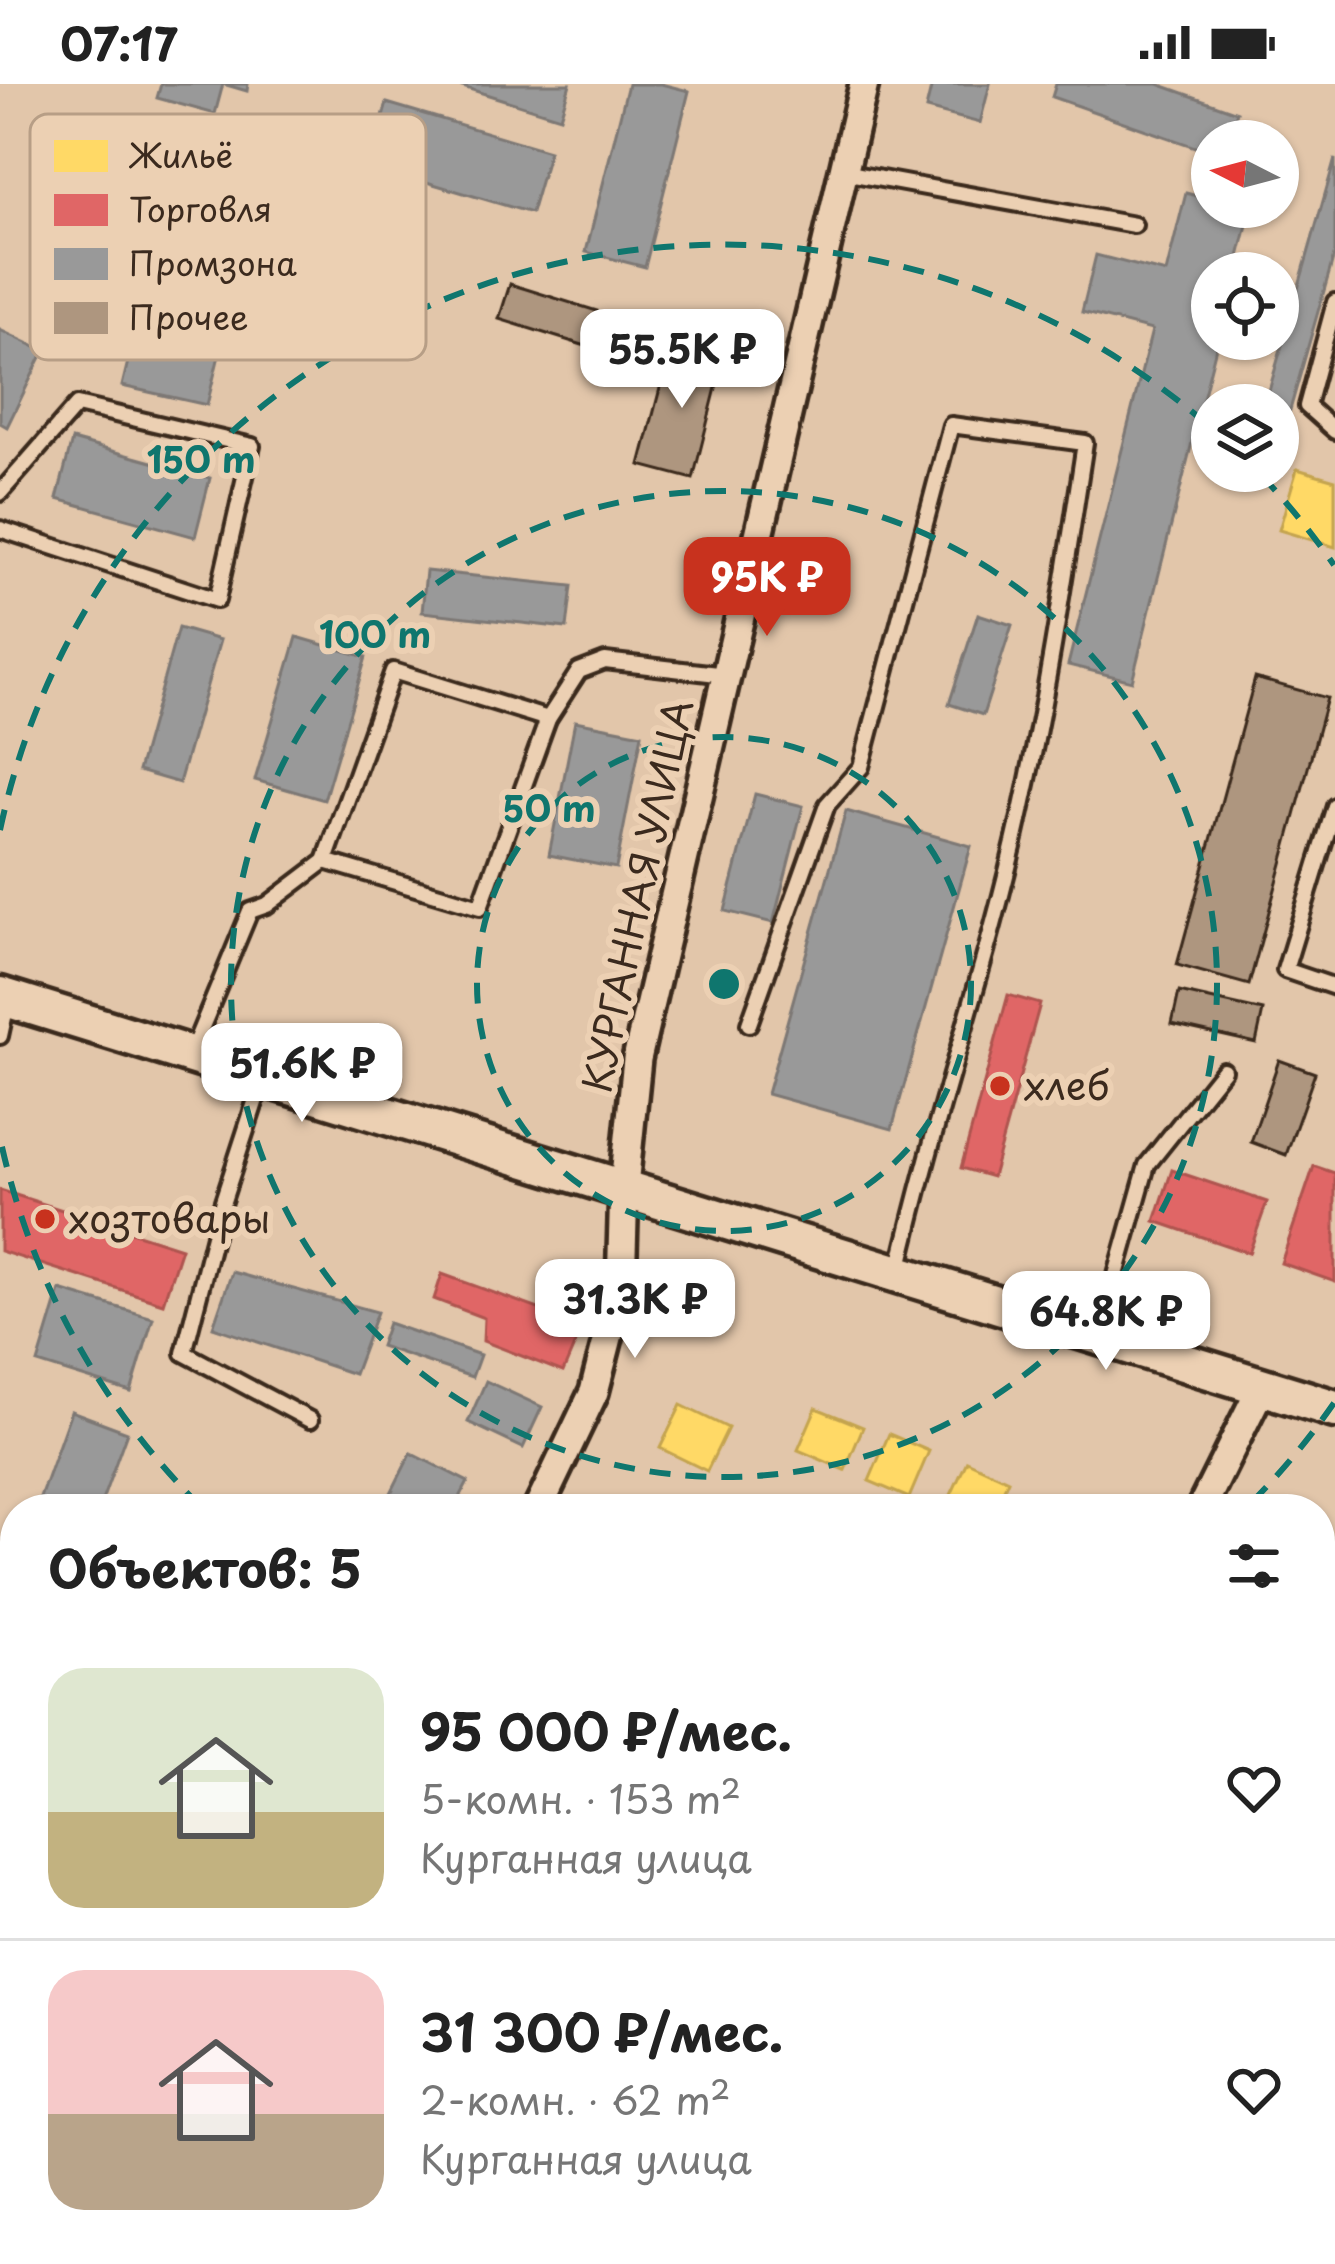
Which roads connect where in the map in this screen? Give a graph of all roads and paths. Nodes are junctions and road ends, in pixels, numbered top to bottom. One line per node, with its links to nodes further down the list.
1 (864, 84): 2 (street, КУРГАННАЯ УЛИЦА)
2 (843, 172): 3 (lane); 8 (street, КУРГАННАЯ УЛИЦА)
3 (1134, 225)
4 (1335, 302): 5 (lane)
5 (1335, 431)
6 (0, 493): 7 (lane)
7 (0, 529)
8 (726, 675): 9 (lane); 19 (street, КУРГАННАЯ УЛИЦА)
9 (548, 719): 11 (lane); 11 (lane)
10 (1335, 806): 12 (lane)
11 (325, 861): 16 (lane)
12 (1335, 987)
13 (4, 998): 15 (lane); 16 (main road)
14 (749, 1024): 20 (lane)
15 (0, 1036)
16 (191, 1054): 18 (main road)
17 (1222, 1070): 21 (lane)
18 (263, 1076): 19 (main road); 24 (lane)
19 (624, 1186): 20 (main road); 25 (street, КУРГАННАЯ УЛИЦА)
20 (899, 1271): 21 (main road)
21 (1100, 1334): 22 (main road)
22 (1263, 1384): 23 (main road); 26 (street)
23 (1335, 1409)
24 (310, 1420)
25 (545, 1494)
26 (1208, 1494)

